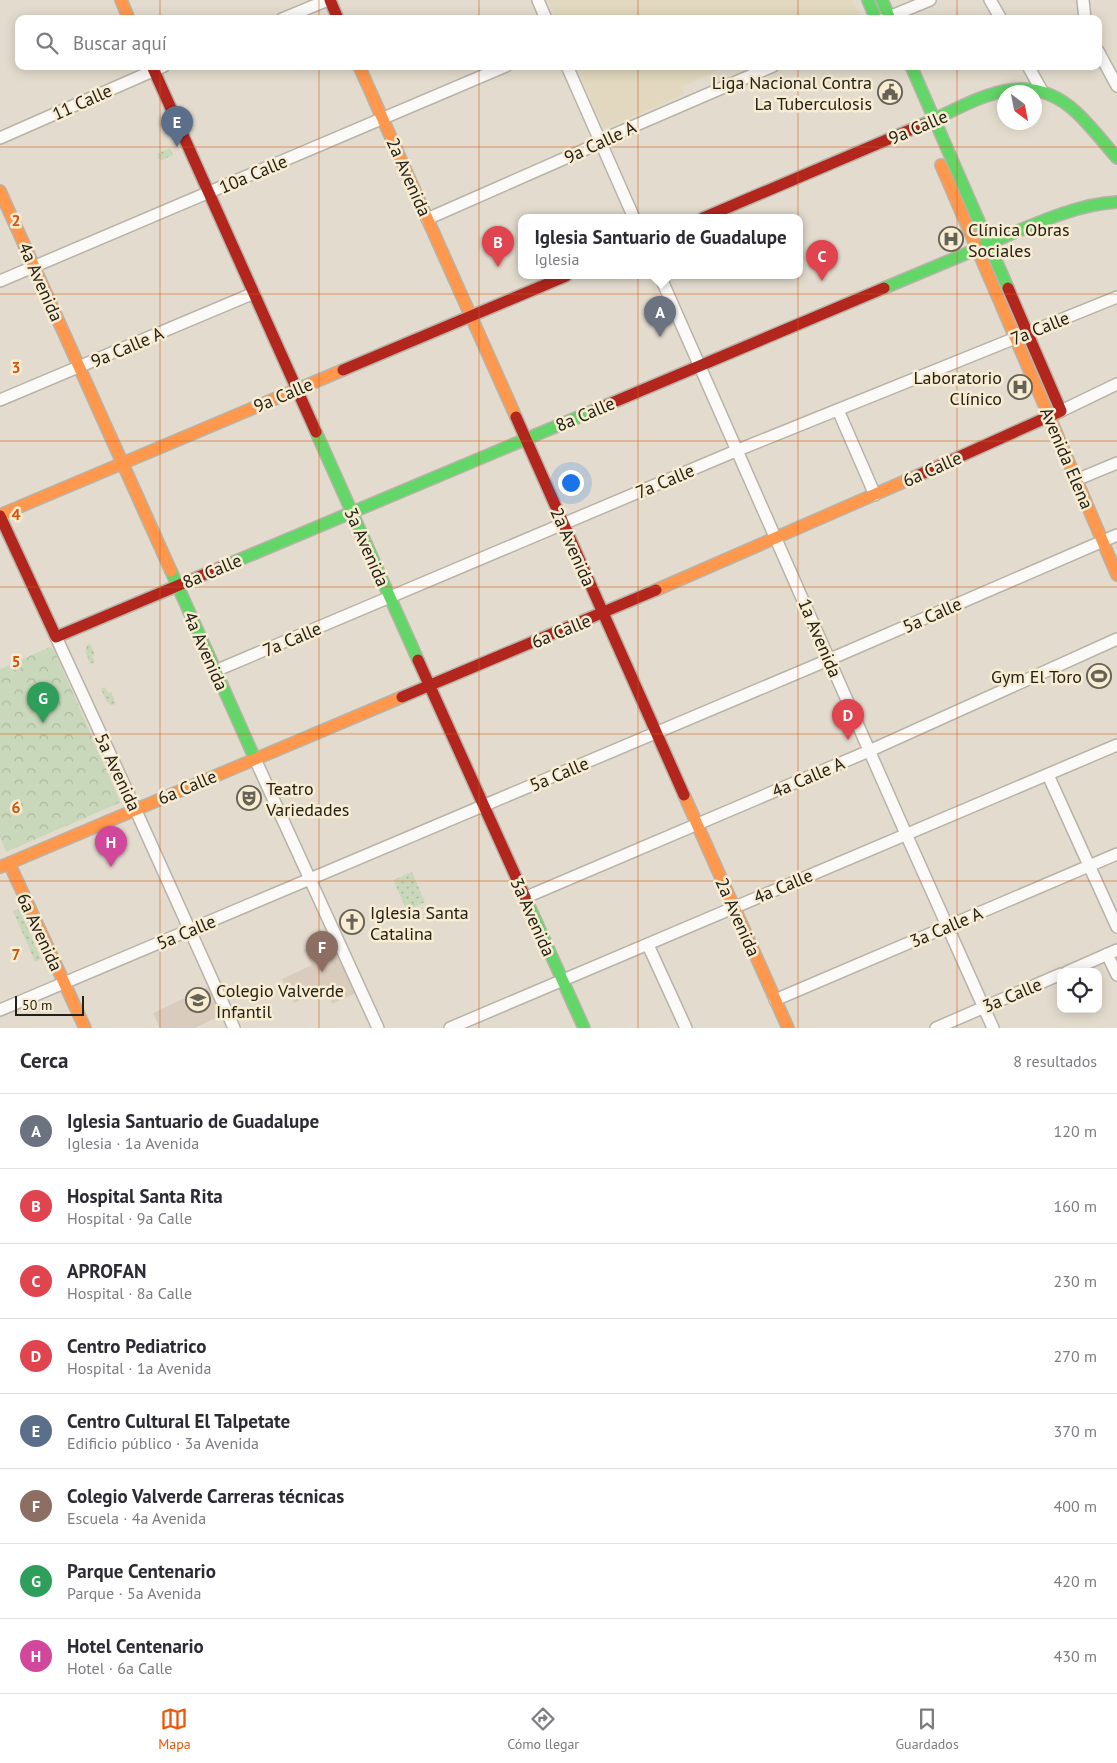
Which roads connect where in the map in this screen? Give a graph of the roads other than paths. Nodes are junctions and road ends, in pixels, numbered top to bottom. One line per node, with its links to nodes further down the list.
1 (121, 0): 9 (main road)
2 (329, 0): 10 (street); 11 (main road)
3 (538, 0): 12 (street)
4 (868, 0): 13 (main road)
5 (882, 0): 14 (main road)
6 (930, 0): 15 (street)
7 (990, 0): 16 (street)
8 (1083, 0): 17 (street)
9 (128, 15)
10 (292, 15)
11 (336, 15)
12 (544, 15)
13 (874, 15)
14 (887, 15)
15 (895, 15)
16 (999, 15)
17 (1085, 15)
18 (1102, 58): 28 (street)
19 (152, 70): 33 (street, 11 Calle)
20 (157, 70): 38 (main road, 3a Avenida)
21 (361, 70): 31 (main road, 2a Avenida)
22 (497, 70): 31 (street, 10a Calle)
23 (569, 70): 34 (street)
24 (764, 70): 34 (street, 9a Calle A)
25 (912, 70): 32 (main road, Avenida Elena)
26 (1030, 70): 27 (street)
27 (1039, 85)
28 (1117, 86)
29 (1042, 91): 36 (main road, 9a Calle)
30 (997, 92): 32 (main road, 9a Calle)
31 (382, 119): 38 (street, 10a Calle); 42 (main road, 2a Avenida)
32 (926, 123): 41 (main road, 9a Calle); 43 (main road, Avenida Elena)
33 (0, 138)
34 (600, 142): 40 (street); 42 (street, 9a Calle A)
35 (935, 151): 44 (main road, Avenida Elena)
36 (1117, 158)
37 (0, 191): 45 (main road, 4a Avenida)
38 (210, 192): 45 (street, 10a Calle); 49 (main road, 3a Avenida)
39 (1117, 202): 43 (main road, 8a Calle)
40 (632, 214)
41 (712, 214)
42 (427, 218): 51 (main road, 2a Avenida)
43 (989, 243): 44 (main road, 8a Calle); 52 (main road, Avenida Elena)
44 (977, 249): 53 (main road, Avenida Elena); 54 (main road, 8a Calle)
45 (34, 266): 48 (street, 10a Calle); 55 (main road, 4a Avenida)
46 (559, 279): 51 (main road, 9a Calle)
47 (661, 279): 54 (street, 1a Avenida)
48 (0, 281)
49 (254, 293): 55 (street, 9a Calle A); 57 (main road, 3a Avenida)
50 (1117, 297): 52 (street, 7a Calle)
51 (471, 317): 57 (main road, 9a Calle); 62 (main road, 2a Avenida)
52 (1027, 334): 53 (street, 7a Calle); 60 (main road, Avenida Elena)
53 (1015, 338): 59 (street, 7a Calle); 61 (main road, Avenida Elena)
54 (700, 366): 62 (main road, 8a Calle); 63 (street, 1a Avenida)
55 (80, 367): 58 (street, 9a Calle A); 65 (main road, 4a Avenida)
56 (1117, 384): 60 (street, 6a Calle)
57 (297, 389): 65 (main road, 9a Calle); 68 (main road, 3a Avenida)
58 (0, 400)
59 (838, 410): 63 (street, 7a Calle); 67 (street)
60 (1061, 411): 61 (main road, 6a Calle)
61 (1049, 416): 66 (main road, Avenida Elena); 67 (main road, 6a Calle)
62 (525, 439): 68 (main road, 8a Calle); 70 (main road, 2a Avenida)
63 (738, 450): 70 (street, 7a Calle); 72 (street, 1a Avenida)
64 (1117, 463): 66 (street)
65 (122, 464): 69 (main road, 9a Calle); 75 (main road, 4a Avenida)
66 (1076, 480): 73 (main road, Avenida Elena)
67 (875, 495): 72 (main road, 6a Calle)
68 (352, 512): 75 (main road, 8a Calle); 76 (main road, 3a Avenida)
69 (0, 516): 78 (main road, 5a Avenida)
70 (563, 524): 76 (street, 7a Calle); 77 (main road, 2a Avenida)
71 (1117, 535): 73 (street, 5a Calle)
72 (776, 538): 77 (main road, 6a Calle); 80 (street, 1a Avenida)
73 (1102, 540): 74 (main road, Avenida Elena); 80 (street, 5a Calle)
74 (1117, 575)
75 (176, 586): 78 (main road, 8a Calle); 81 (main road, 4a Avenida)
76 (390, 598): 81 (street, 7a Calle); 82 (main road, 3a Avenida)
77 (603, 613): 82 (main road, 6a Calle); 83 (main road, 2a Avenida)
78 (56, 637): 89 (street, 5a Avenida)
79 (1117, 639): 85 (street, 4a Calle A)
80 (829, 660): 83 (street, 5a Calle); 85 (street, 1a Avenida)
81 (215, 671): 86 (main road, 4a Avenida)
82 (429, 685): 86 (main road, 6a Calle); 88 (main road, 3a Avenida)
83 (656, 733): 88 (street, 5a Calle); 90 (main road, 2a Avenida)
84 (1117, 745): 87 (street, 4a Calle)
85 (869, 751): 90 (street, 4a Calle A); 91 (street, 1a Avenida)
86 (254, 759): 89 (main road, 6a Calle); 95 (street, 4a Avenida)
87 (1048, 775): 91 (street, 4a Calle); 94 (street)
88 (484, 806): 95 (street, 5a Calle); 96 (main road, 3a Avenida)
89 (136, 809): 93 (main road, 6a Calle); 100 (street, 5a Avenida)
90 (696, 824): 96 (street, 4a Calle A); 97 (main road, 2a Avenida)
91 (906, 834): 97 (street, 4a Calle); 98 (street, 1a Avenida)
92 (1117, 854): 94 (street, 3a Calle A)
93 (4, 865): 107 (main road, 6a Avenida)
94 (1090, 866): 98 (street, 3a Calle A); 99 (street)
95 (309, 880): 100 (street, 5a Calle); 115 (street, 4a Avenida)
96 (524, 898): 106 (main road, 3a Avenida)
97 (734, 908): 101 (street, 4a Calle); 108 (main road, 2a Avenida)
98 (948, 926): 108 (street, 3a Calle A); 109 (street, 1a Avenida)
99 (1117, 927)
100 (189, 930): 107 (street, 5a Calle); 114 (street, 5a Avenida)
101 (648, 945): 106 (street, 4a Calle); 119 (street)
102 (1112, 952): 103 (street); 104 (street)
103 (1075, 968)
104 (1117, 975)
105 (1057, 976): 109 (street, 3a Calle)
106 (562, 980): 111 (street, 4a Calle); 118 (main road, 3a Avenida)
107 (64, 983): 110 (street, 5a Calle); 113 (main road, 6a Avenida)
108 (775, 1000): 120 (main road, 2a Avenida)
109 (984, 1007): 112 (street, 3a Calle); 122 (street, 1a Avenida)
110 (0, 1010)
111 (476, 1017): 116 (street, 4a Calle); 117 (street)
112 (951, 1025): 121 (street, 3a Calle)
113 (85, 1028)
114 (234, 1028)
115 (378, 1028)
116 (450, 1028)
117 (481, 1028)
118 (584, 1028)
119 (686, 1028)
120 (788, 1028)
121 (936, 1028)
122 (993, 1028)

